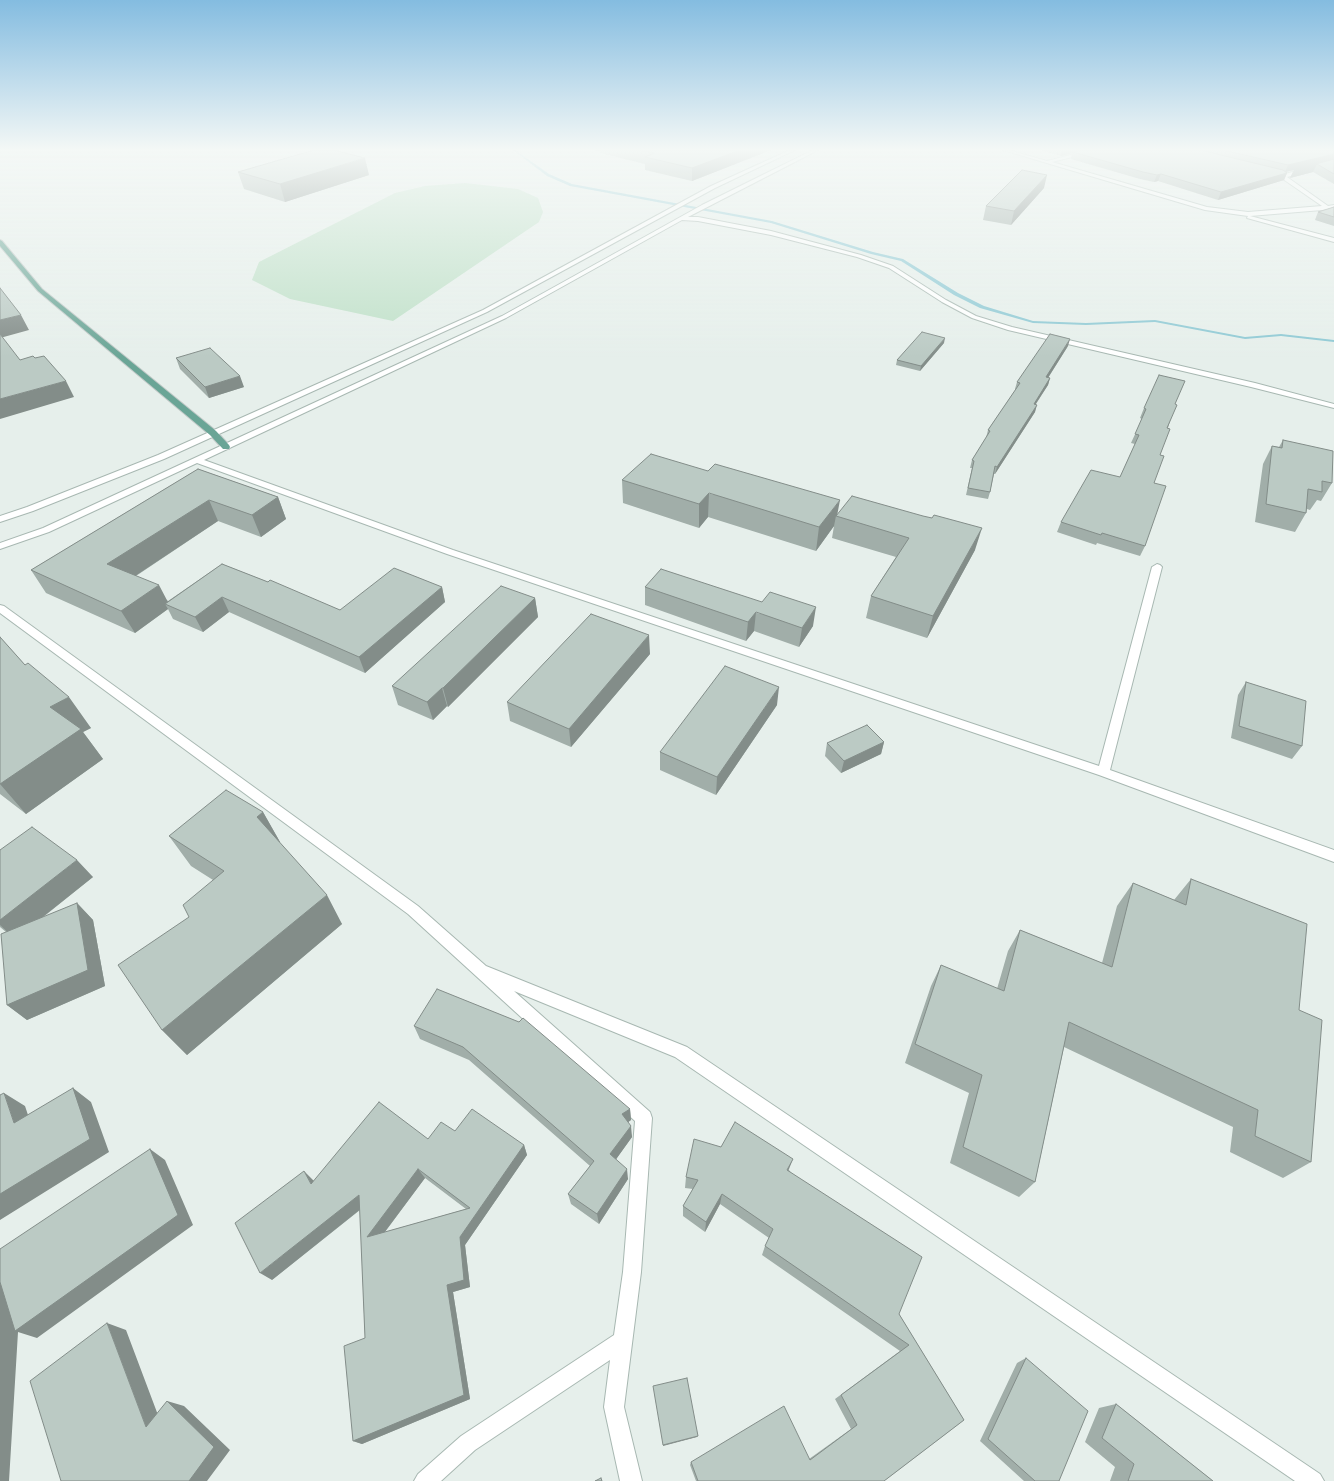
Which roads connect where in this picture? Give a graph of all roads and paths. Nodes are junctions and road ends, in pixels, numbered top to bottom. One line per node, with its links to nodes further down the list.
1 (654, 219): 8 (street)
2 (680, 219): 9 (street)
3 (699, 219): 7 (street)
4 (1256, 219): 5 (street)
5 (1334, 240)
6 (0, 242): 8 (main road)
7 (1334, 406)
8 (213, 433): 9 (main road); 11 (street)
9 (226, 447): 10 (street)
10 (197, 460): 12 (street); 15 (street)
11 (0, 519)
12 (0, 546)
13 (1157, 567): 15 (street)
14 (0, 608): 17 (street)
15 (1103, 772): 16 (street)
16 (1334, 856)
17 (478, 969): 18 (street); 21 (street)
18 (623, 1340): 19 (street); 20 (street)
19 (425, 1481)
20 (631, 1481)
21 (1313, 1481)

